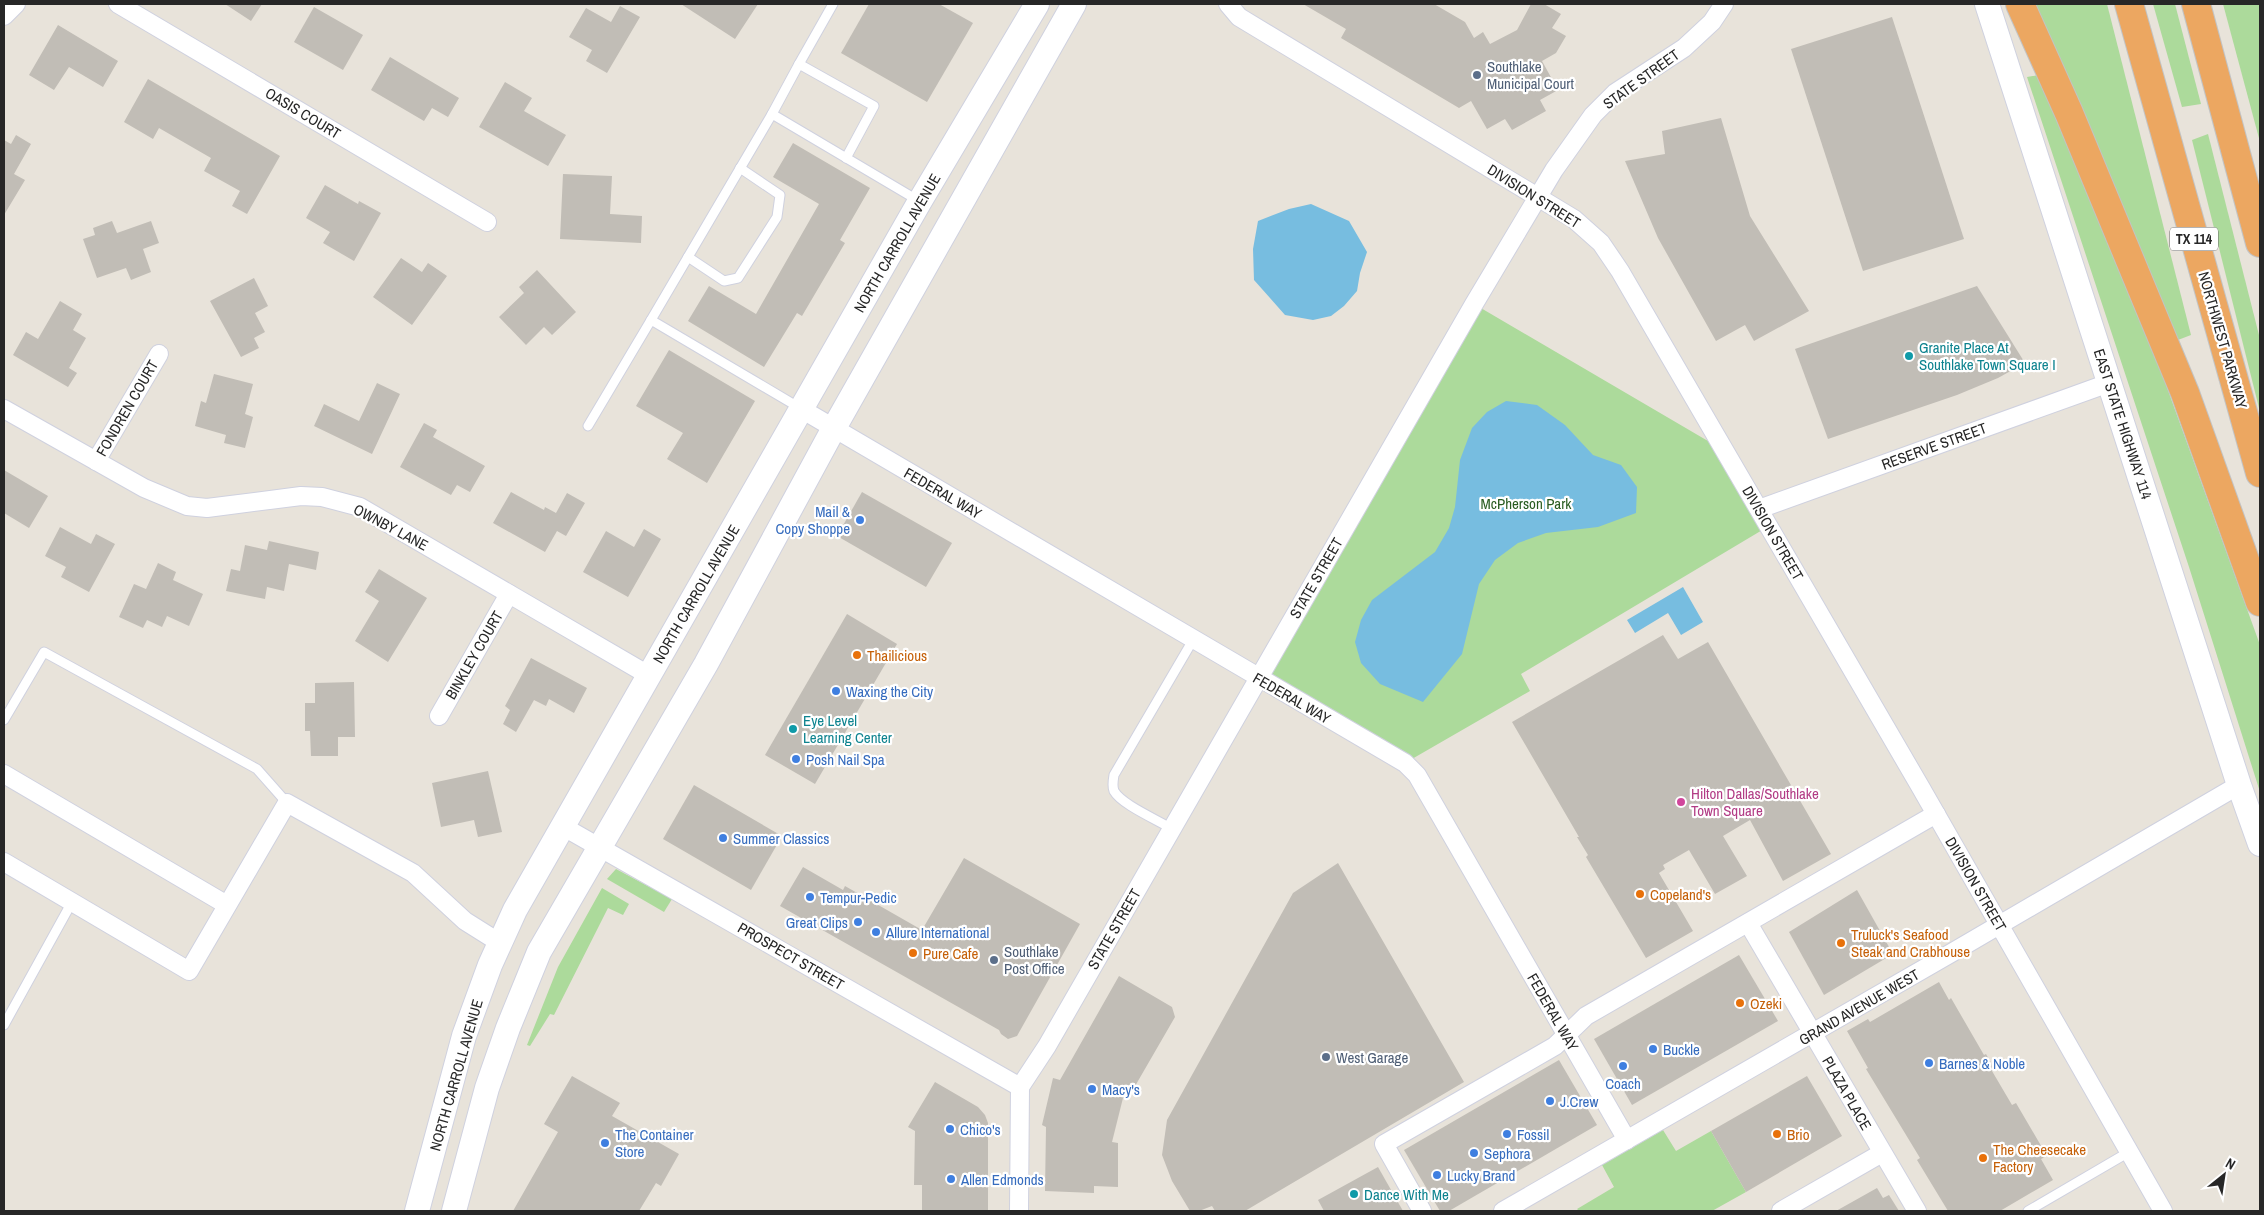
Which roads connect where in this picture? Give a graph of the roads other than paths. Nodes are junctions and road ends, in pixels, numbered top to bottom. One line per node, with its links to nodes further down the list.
1 (16, 4): 12 (street)
2 (118, 4): 19 (street, OASIS COURT)
3 (833, 4): 13 (lane)
4 (1074, 4): 28 (main road)
5 (1228, 4): 17 (street, DIVISION STREET)
6 (1722, 4): 17 (street, STATE STREET)
7 (1987, 4): 24 (main road, EAST STATE HIGHWAY 114)
8 (2020, 4): 33 (highway)
9 (2129, 4): 30 (highway, NORTHWEST PARKWAY / TX 114)
10 (2196, 4): 20 (highway)
11 (1031, 5): 18 (main road, NORTH CARROLL AVENUE)
12 (4, 16)
13 (799, 64): 14 (lane); 15 (lane)
14 (772, 114): 15 (lane); 16 (lane)
15 (846, 158): 18 (lane)
16 (740, 168): 21 (lane); 21 (lane)
17 (1538, 197): 31 (street, DIVISION STREET); 36 (street, STATE STREET)
18 (920, 201): 26 (main road, NORTH CARROLL AVENUE)
19 (487, 222)
20 (2260, 243)
21 (688, 257): 22 (lane)
22 (651, 320): 26 (lane); 27 (lane)
23 (159, 354): 29 (street, FONDREN COURT)
24 (2109, 383): 31 (street, RESERVE STREET); 40 (main road, EAST STATE HIGHWAY 114)
25 (4, 409): 29 (street, OWNBY LANE)
26 (803, 410): 28 (street, FEDERAL WAY); 35 (main road, NORTH CARROLL AVENUE)
27 (588, 426)
28 (834, 428): 34 (street, FEDERAL WAY); 46 (main road)
29 (96, 461): 32 (street, OWNBY LANE)
30 (2260, 473)
31 (1759, 508): 42 (street, DIVISION STREET)
32 (509, 594): 35 (street, OWNBY LANE); 37 (street, BINKLEY COURT)
33 (2260, 602)
34 (1193, 640): 36 (street, FEDERAL WAY); 44 (lane)
35 (650, 676): 43 (main road, NORTH CARROLL AVENUE)
36 (1258, 679): 44 (street, STATE STREET); 55 (street, FEDERAL WAY)
37 (438, 716)
38 (4, 720): 41 (lane)
39 (4, 774): 49 (street)
40 (2239, 785): 45 (main road, EAST STATE HIGHWAY 114); 51 (street, GRAND AVENUE WEST)
41 (287, 803): 49 (street); 52 (street)
42 (1936, 814): 50 (street); 51 (street, DIVISION STREET)
43 (562, 826): 46 (street, PROSPECT STREET); 52 (main road, NORTH CARROLL AVENUE)
44 (1172, 829): 56 (street, STATE STREET)
45 (2260, 844)
46 (598, 846): 56 (street, PROSPECT STREET); 63 (main road)
47 (4, 862): 48 (street)
48 (72, 902): 49 (street); 53 (lane)
49 (227, 905)
50 (1748, 923): 54 (street, PLAZA PLACE); 55 (street)
51 (2000, 926): 54 (street, GRAND AVENUE WEST); 59 (street, DIVISION STREET)
52 (500, 943): 60 (main road, NORTH CARROLL AVENUE)
53 (4, 1025)
54 (1813, 1034): 57 (street, GRAND AVENUE WEST); 58 (street, PLAZA PLACE)
55 (1567, 1035): 57 (street, FEDERAL WAY); 65 (street)
56 (1020, 1086): 64 (street)
57 (1627, 1140): 66 (street, GRAND AVENUE WEST)
58 (1882, 1152): 67 (street); 68 (street, PLAZA PLACE)
59 (2130, 1152): 69 (lane); 70 (street, DIVISION STREET)
60 (429, 1172): 61 (main road, NORTH CARROLL AVENUE); 62 (street)
61 (417, 1211)
62 (427, 1211)
63 (454, 1211)
64 (1019, 1211)
65 (1422, 1211)
66 (1503, 1211)
67 (1781, 1211)
68 (1917, 1211)
69 (2028, 1211)
70 (2163, 1211)

